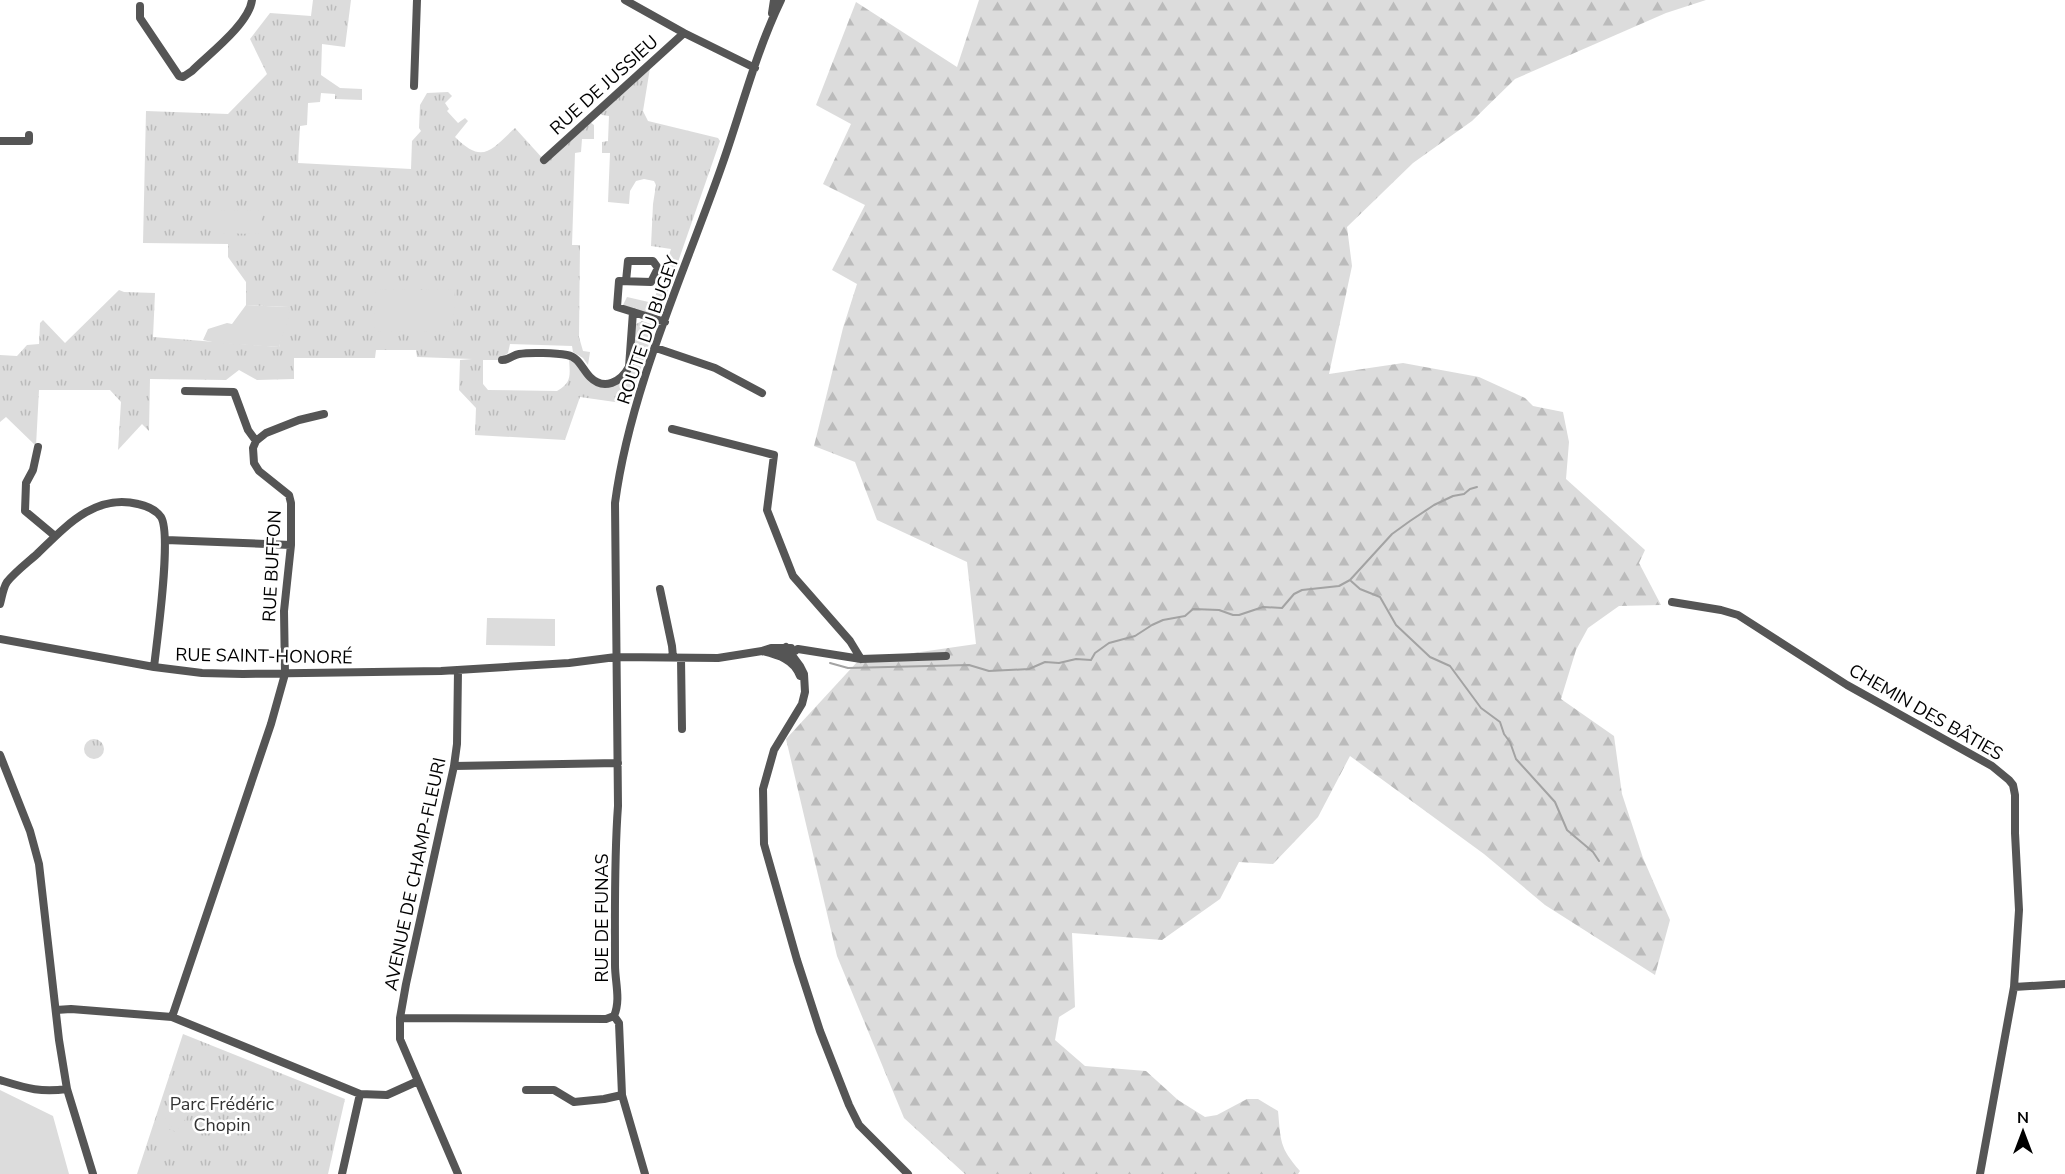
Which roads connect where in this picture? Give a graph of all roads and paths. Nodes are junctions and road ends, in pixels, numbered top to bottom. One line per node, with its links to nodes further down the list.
1 (252, 0): 6 (street)
2 (417, 0): 10 (street)
3 (625, 0): 8 (street)
4 (774, 0): 7 (street, ROUTE DU BUGEY)
5 (781, 0): 7 (street, ROUTE DU BUGEY)
6 (140, 6)
7 (770, 24): 9 (street, ROUTE DU BUGEY)
8 (684, 33): 9 (street); 13 (street, RUE DE JUSSIEU)
9 (755, 68): 16 (street, ROUTE DU BUGEY)
10 (414, 86)
11 (29, 135): 12 (street)
12 (0, 141)
13 (543, 160)
14 (626, 281): 15 (street)
15 (633, 312): 16 (street); 18 (street)
16 (665, 322): 17 (street, ROUTE DU BUGEY)
17 (656, 348): 20 (street); 35 (street, ROUTE DU BUGEY)
18 (502, 360)
19 (185, 391): 23 (street, RUE BUFFON)
20 (762, 393)
21 (324, 414): 23 (street)
22 (672, 429): 38 (street)
23 (255, 441): 27 (street, RUE BUFFON)
24 (38, 447): 25 (street)
25 (55, 536): 26 (street); 30 (street)
26 (165, 540): 27 (street); 39 (street)
27 (291, 545): 41 (street, RUE BUFFON)
28 (660, 589): 36 (street)
29 (1672, 602): 48 (street, CHEMIN DES BÂTIES)
30 (0, 604)
31 (0, 639): 39 (street, RUE SAINT-HONORÉ)
32 (792, 650): 33 (street); 34 (street); 38 (street); 42 (street)
33 (762, 651): 34 (street); 36 (street)
34 (781, 655): 42 (street)
35 (616, 657): 36 (street); 40 (street, RUE SAINT-HONORÉ); 45 (street, RUE DE FUNAS)
36 (677, 657): 43 (street)
37 (946, 657): 38 (street)
38 (861, 659)
39 (154, 667): 41 (street, RUE SAINT-HONORÉ)
40 (458, 670): 41 (street, RUE SAINT-HONORÉ); 46 (street, AVENUE DE CHAMP-FLEURI)
41 (285, 674): 51 (street, RUE BUFFON)
42 (806, 692): 63 (street)
43 (682, 729)
44 (0, 755): 49 (street)
45 (618, 763): 46 (street); 50 (street, RUE DE FUNAS)
46 (454, 766): 52 (street, AVENUE DE CHAMP-FLEURI)
47 (2065, 984): 48 (street)
48 (2014, 987): 64 (street, CHEMIN DES BÂTIES)
49 (56, 1010): 51 (street); 55 (street)
50 (614, 1016): 52 (street); 58 (street, RUE DE FUNAS)
51 (172, 1017): 57 (street)
52 (400, 1018): 54 (street, AVENUE DE CHAMP-FLEURI)
53 (0, 1080): 55 (street)
54 (418, 1081): 57 (street); 61 (street, AVENUE DE CHAMP-FLEURI)
55 (67, 1089): 59 (street)
56 (526, 1090): 58 (street)
57 (360, 1094): 60 (street)
58 (622, 1095): 62 (street, RUE DE FUNAS)
59 (93, 1174)
60 (342, 1174)
61 (458, 1174)
62 (645, 1174)
63 (908, 1174)
64 (1980, 1174)

